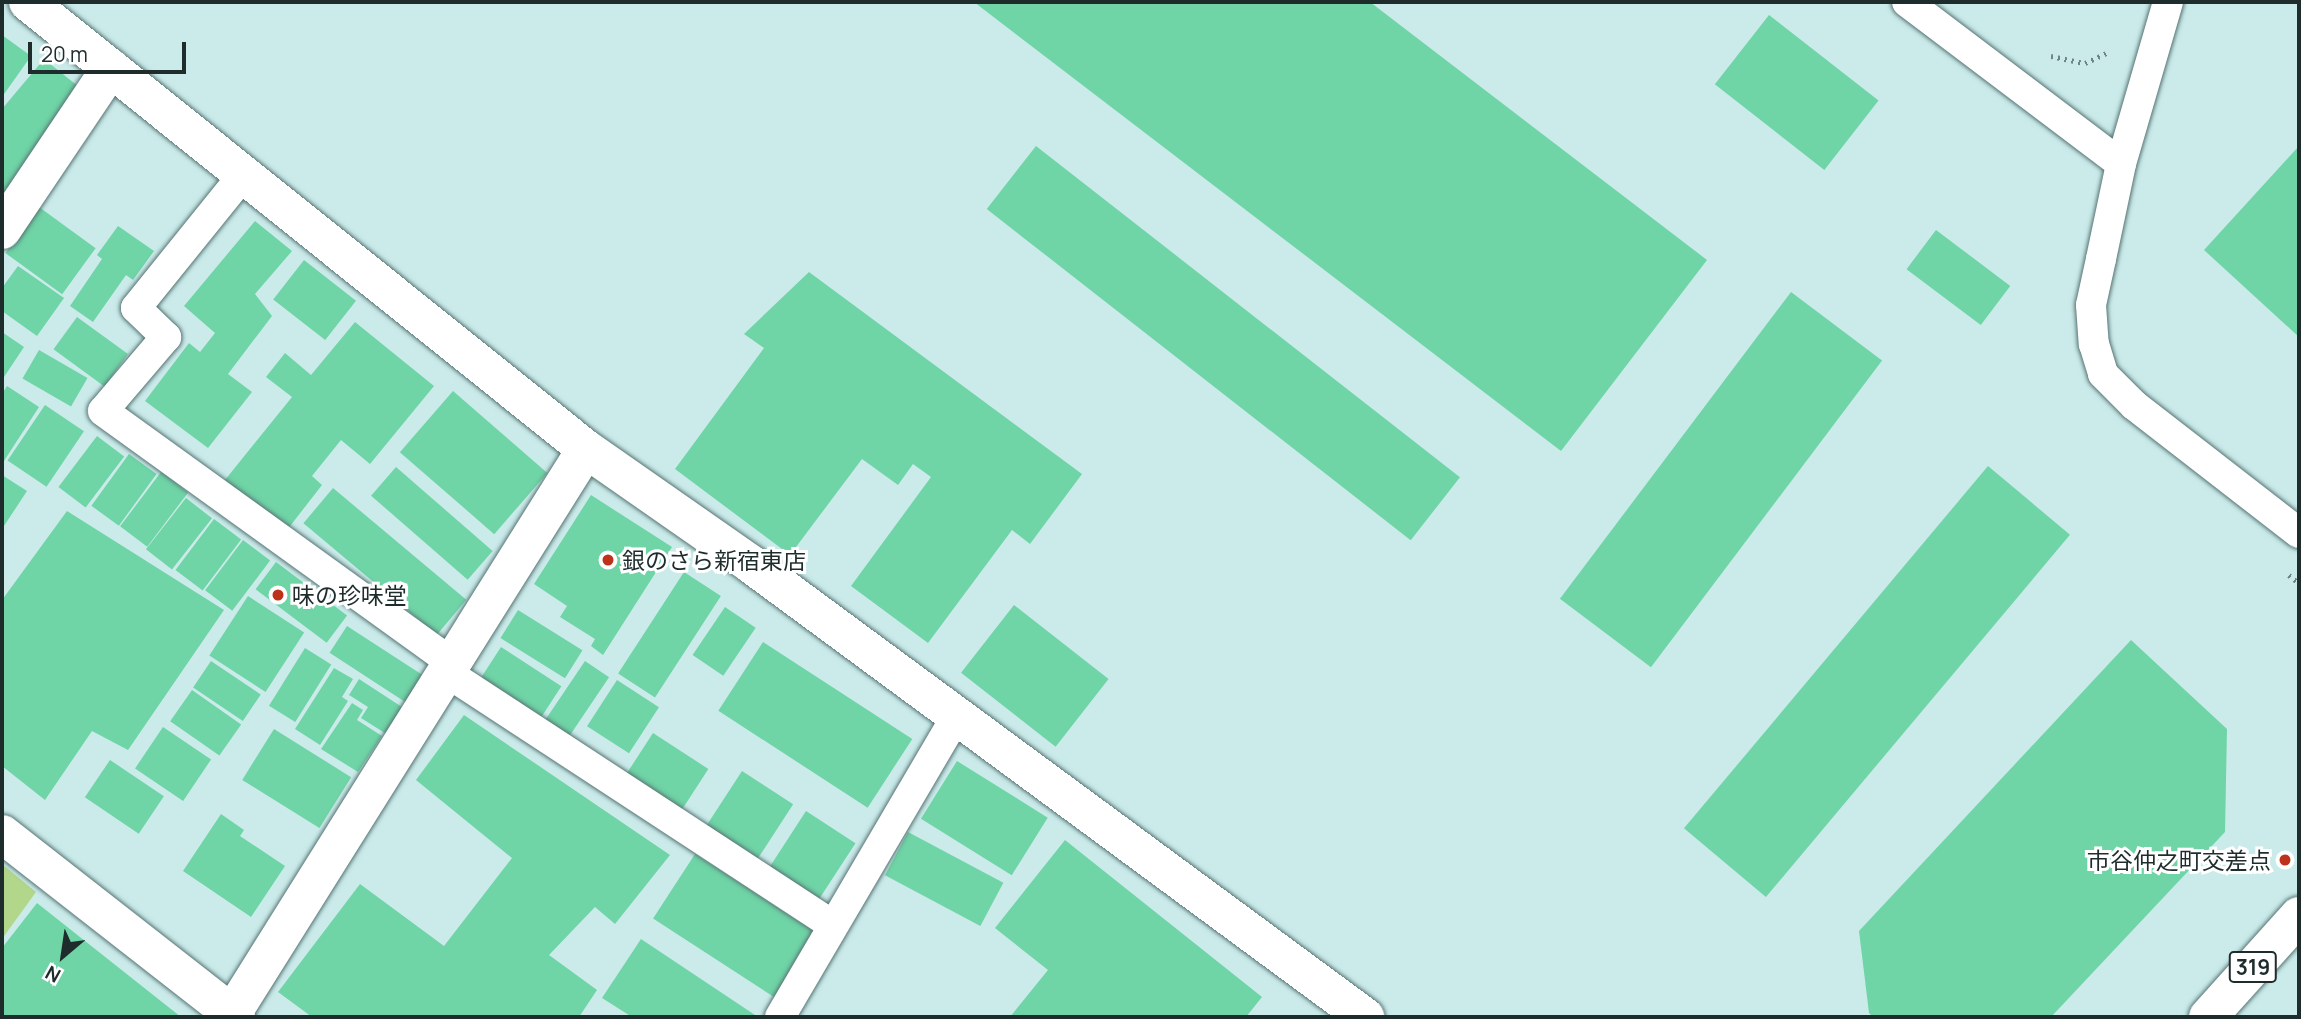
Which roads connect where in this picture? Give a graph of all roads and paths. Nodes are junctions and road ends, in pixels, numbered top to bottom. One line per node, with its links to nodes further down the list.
1 (1906, 2): 7 (lane)
2 (2168, 2): 7 (lane)
3 (33, 3): 6 (street)
4 (2115, 38): 5 (path)
5 (2044, 54)
6 (111, 68): 8 (street); 9 (street)
7 (2121, 164): 11 (lane)
8 (244, 174): 10 (street); 12 (lane)
9 (2, 230)
10 (586, 449): 12 (street); 13 (street)
11 (2299, 533)
12 (449, 667): 16 (lane); 17 (street)
13 (957, 715): 16 (lane); 19 (street)
14 (2, 834): 17 (street)
15 (2299, 916): 20 (street, 319)
16 (833, 925): 18 (lane)
17 (233, 1016)
18 (780, 1017)
19 (1365, 1017)
20 (2208, 1017)

